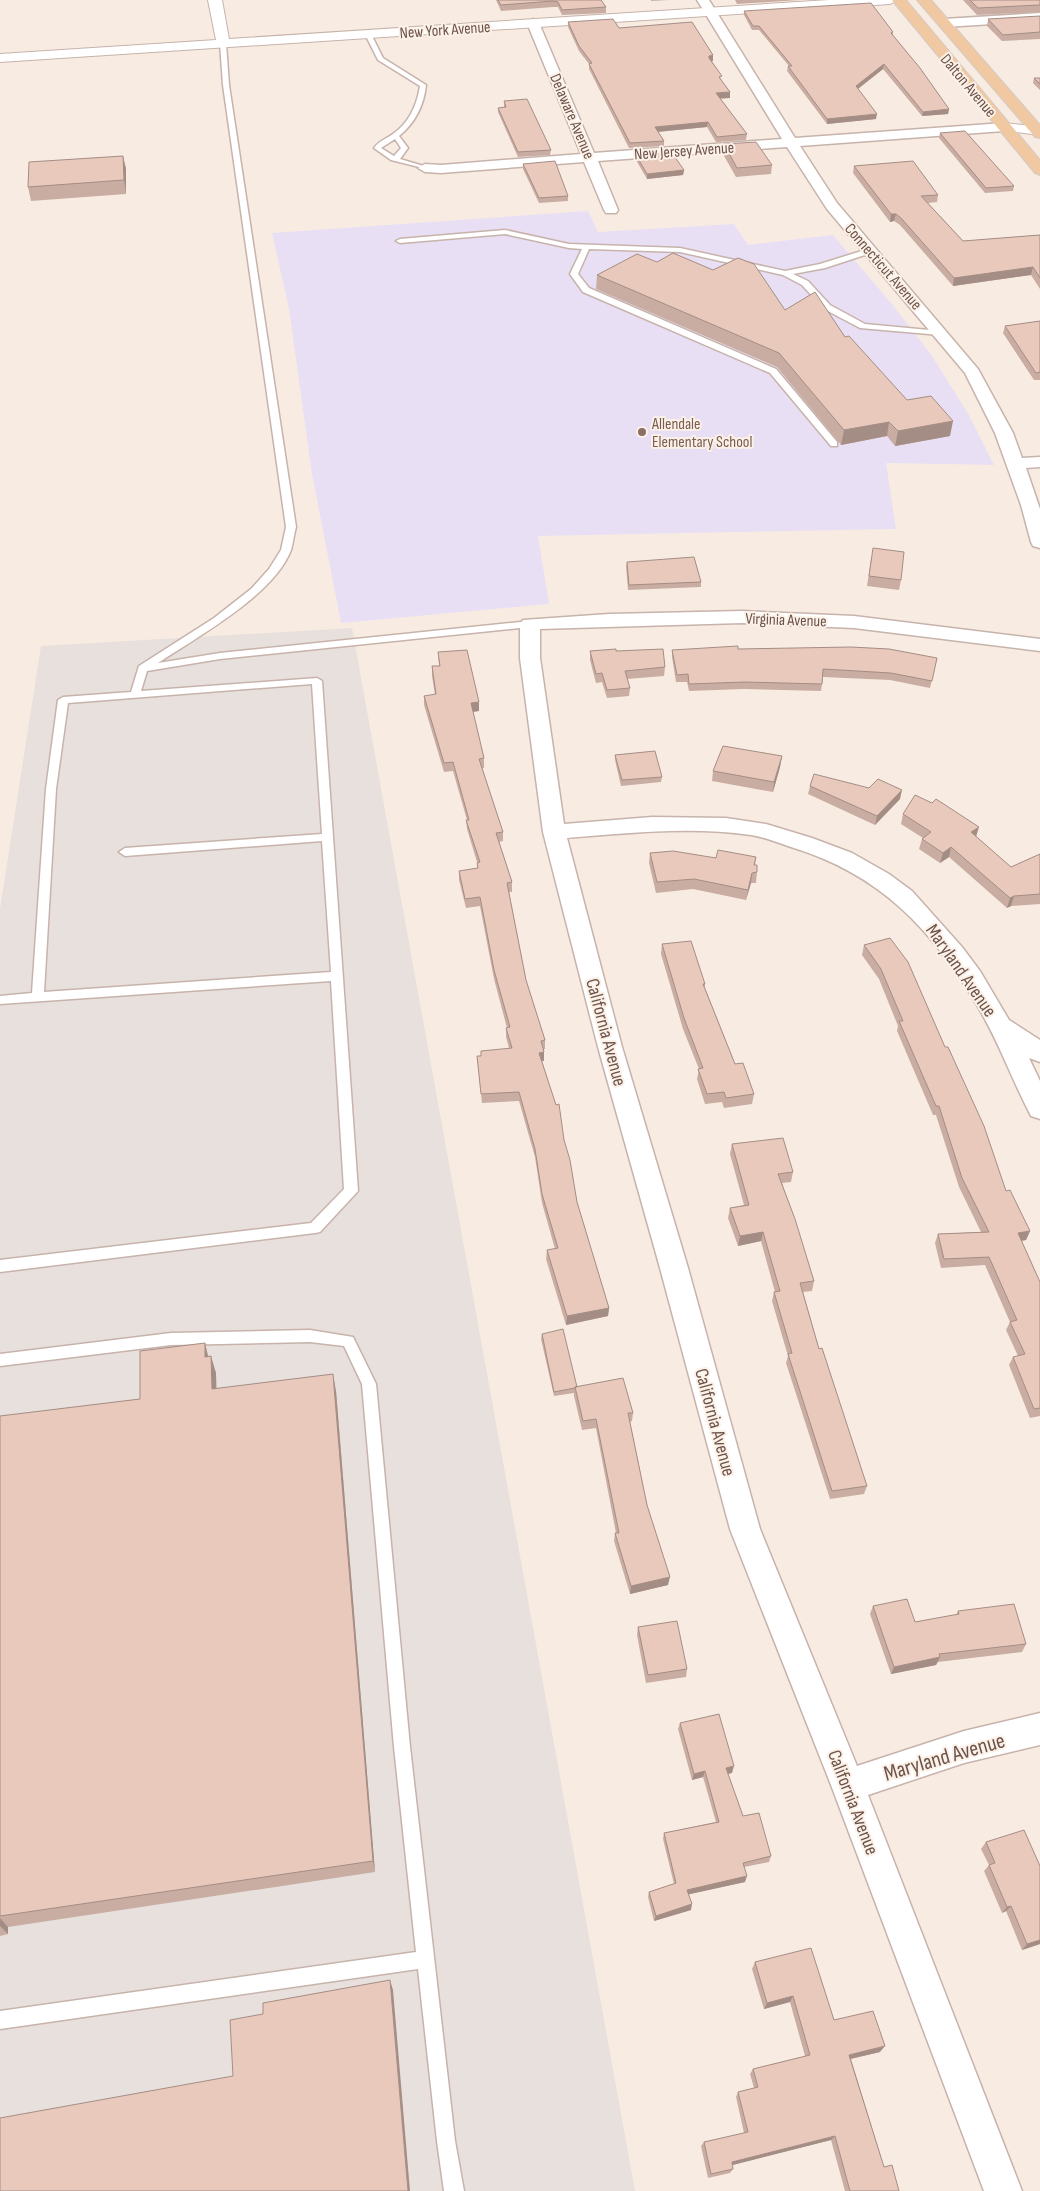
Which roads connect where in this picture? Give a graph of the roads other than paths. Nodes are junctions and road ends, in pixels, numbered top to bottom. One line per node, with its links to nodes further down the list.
1 (216, 0): 10 (street)
2 (890, 0): 5 (street, New York Avenue)
3 (899, 0): 12 (main road, Dalton Avenue)
4 (924, 0): 8 (main road, Dalton Avenue)
5 (707, 6): 7 (street, New York Avenue); 15 (street, Connecticut Avenue)
6 (1040, 17): 8 (street)
7 (533, 23): 9 (street, New York Avenue); 16 (street, Delaware Avenue)
8 (944, 23): 13 (main road, Dalton Avenue)
9 (368, 34): 10 (street, New York Avenue); 14 (lane)
10 (223, 43): 11 (street, New York Avenue); 32 (lane)
11 (0, 58)
12 (1004, 126): 13 (street); 15 (street, New Jersey Avenue); 19 (main road, Dalton Avenue)
13 (1039, 132)
14 (396, 136): 17 (lane); 17 (lane)
15 (792, 142): 16 (street, New Jersey Avenue); 23 (street, Connecticut Avenue)
16 (590, 157): 18 (street, New Jersey Avenue); 20 (street, Delaware Avenue)
17 (396, 159): 18 (lane)
18 (425, 168)
19 (1040, 170)
20 (611, 210)
21 (400, 241): 22 (lane)
22 (586, 248): 24 (lane); 26 (lane)
23 (871, 250): 24 (lane); 25 (street, Connecticut Avenue)
24 (785, 273): 25 (lane)
25 (940, 333): 28 (street, Connecticut Avenue)
26 (834, 444)
27 (1040, 462): 28 (street)
28 (1015, 464): 29 (street, Connecticut Avenue)
29 (1040, 542)
30 (530, 624): 31 (street, Virginia Avenue); 32 (lane); 34 (street, California Avenue)
31 (1040, 646)
32 (143, 668): 33 (lane)
33 (135, 694): 35 (lane); 38 (lane)
34 (554, 832): 40 (street, Maryland Avenue); 46 (street, California Avenue)
35 (327, 837): 36 (lane); 37 (lane)
36 (125, 852)
37 (336, 976): 38 (lane); 43 (lane)
38 (38, 997): 39 (lane)
39 (0, 1000)
40 (994, 1016): 41 (street); 42 (street, Maryland Avenue)
41 (1040, 1054)
42 (1040, 1109)
43 (0, 1266)
44 (0, 1360): 47 (lane)
45 (1040, 1729): 46 (street, Maryland Avenue)
46 (848, 1785): 50 (street, California Avenue)
47 (426, 1959): 48 (lane); 49 (lane)
48 (0, 2020)
49 (454, 2191)
50 (1003, 2191)

